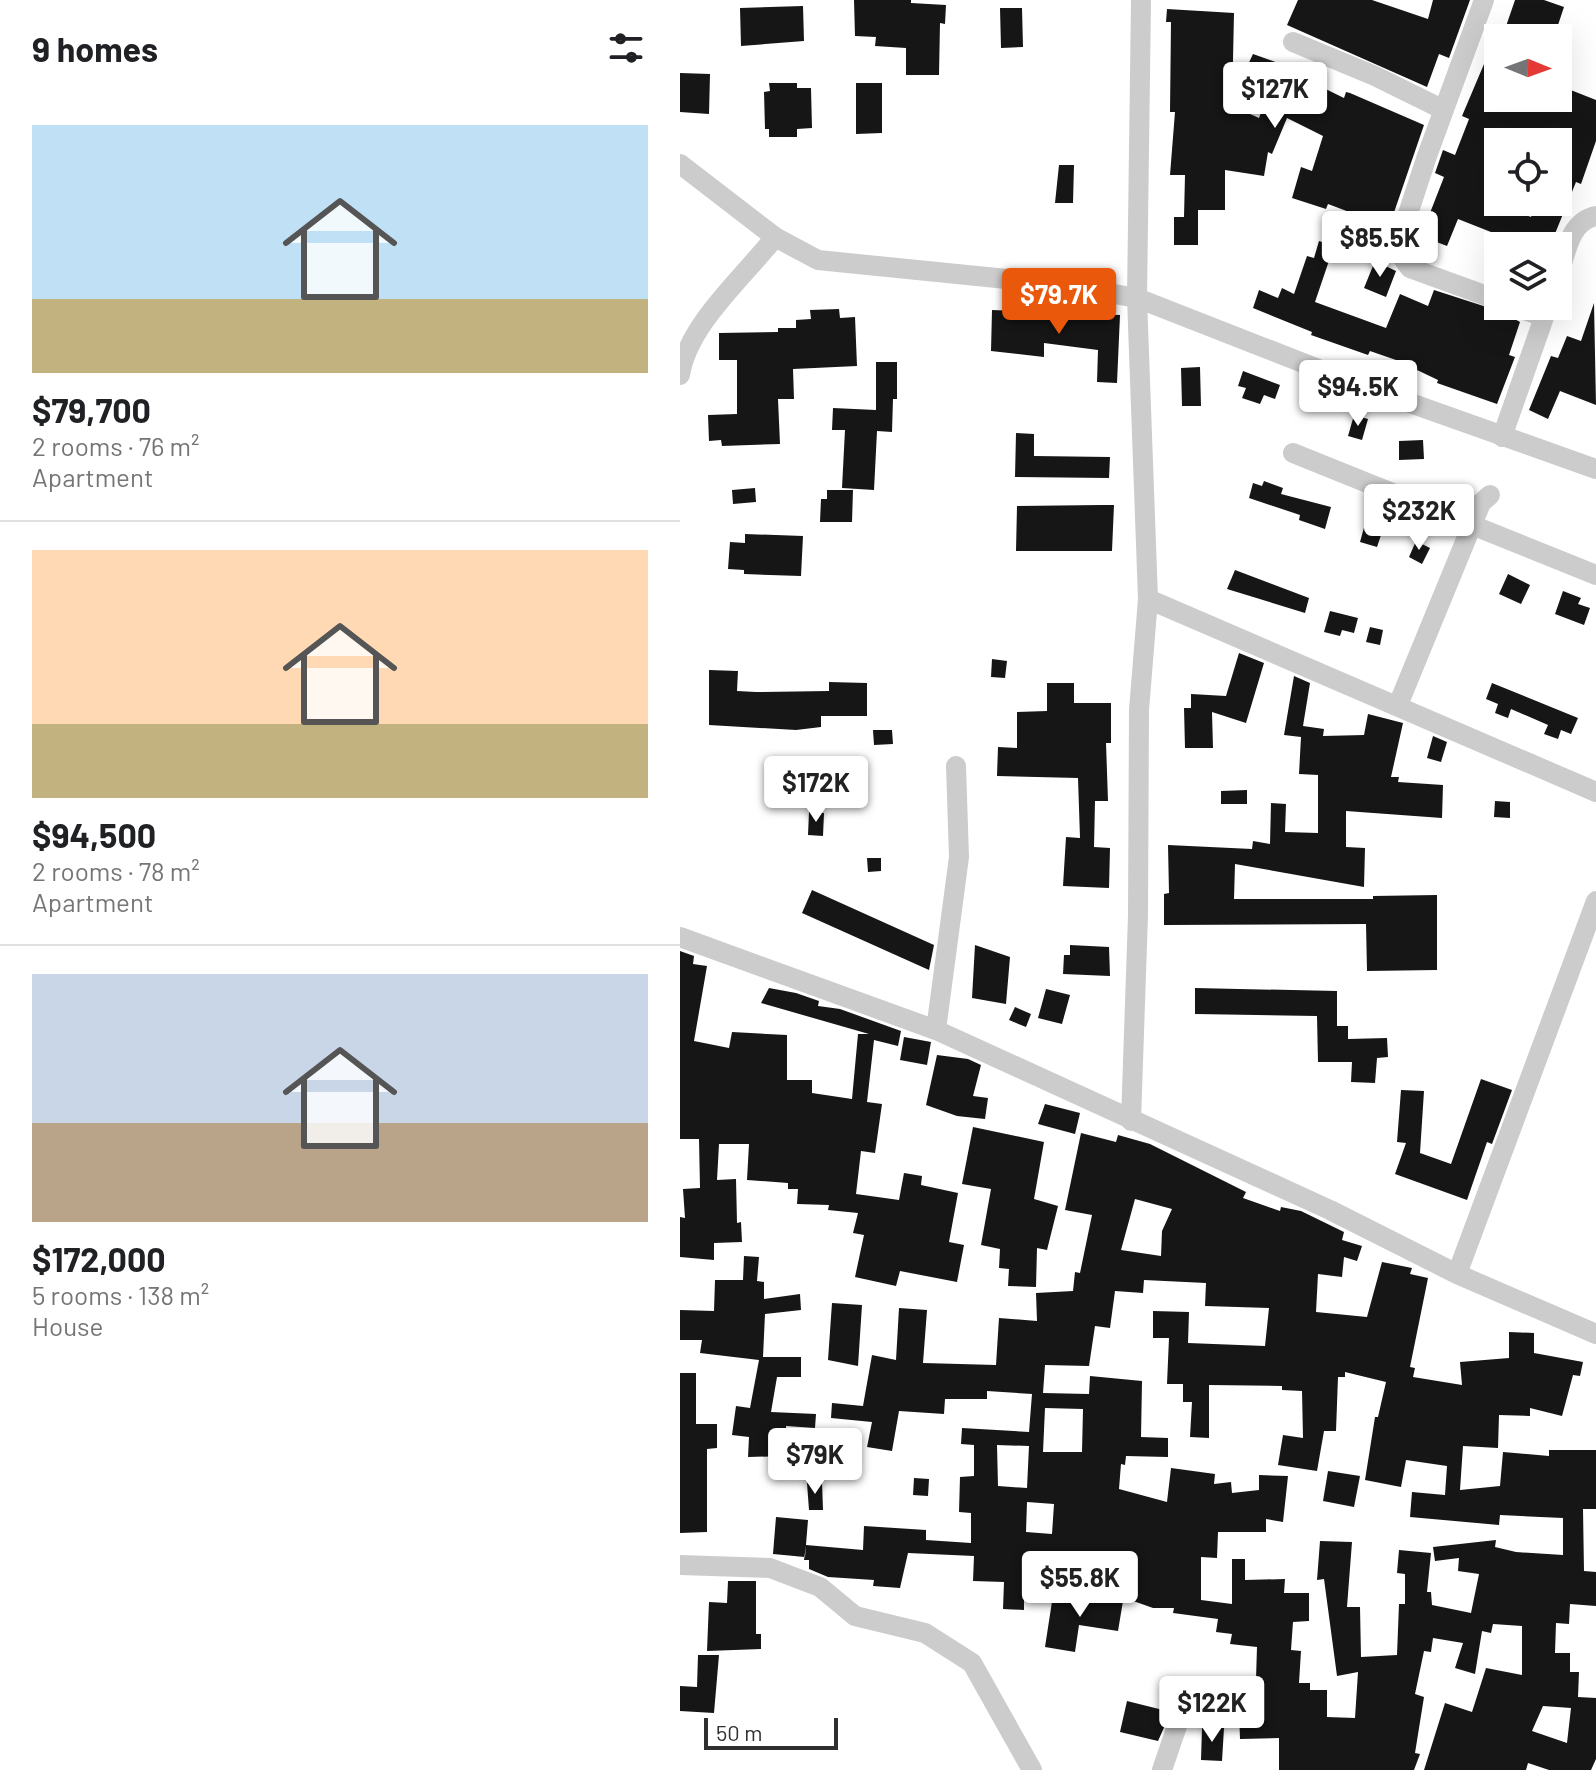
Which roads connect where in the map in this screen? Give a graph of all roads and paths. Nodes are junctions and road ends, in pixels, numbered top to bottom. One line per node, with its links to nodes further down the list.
1 (1141, 0): 10 (street)
2 (1484, 0): 4 (street)
3 (1293, 42): 4 (street)
4 (1444, 110): 9 (street)
5 (680, 164): 8 (street)
6 (1596, 216): 7 (street)
7 (1572, 236)
8 (775, 237): 10 (street); 12 (street)
9 (1484, 295)
10 (1137, 298): 13 (street); 19 (street)
11 (1543, 320): 13 (street)
12 (680, 375)
13 (1502, 437): 15 (street)
14 (1293, 453): 17 (street)
15 (1596, 469)
16 (1490, 495): 17 (street)
17 (1473, 527): 18 (street); 20 (street)
18 (1596, 575)
19 (1148, 599): 20 (street); 26 (street)
20 (1398, 705): 22 (street)
21 (956, 766): 25 (street)
22 (1596, 792)
23 (1596, 901): 27 (street)
24 (680, 937): 25 (street)
25 (936, 1030): 26 (street)
26 (1131, 1121): 27 (street)
27 (1457, 1274): 28 (street)
28 (1596, 1334)
29 (680, 1565): 31 (street)
30 (1177, 1726): 32 (street)
31 (1032, 1770)
32 (1162, 1770)

